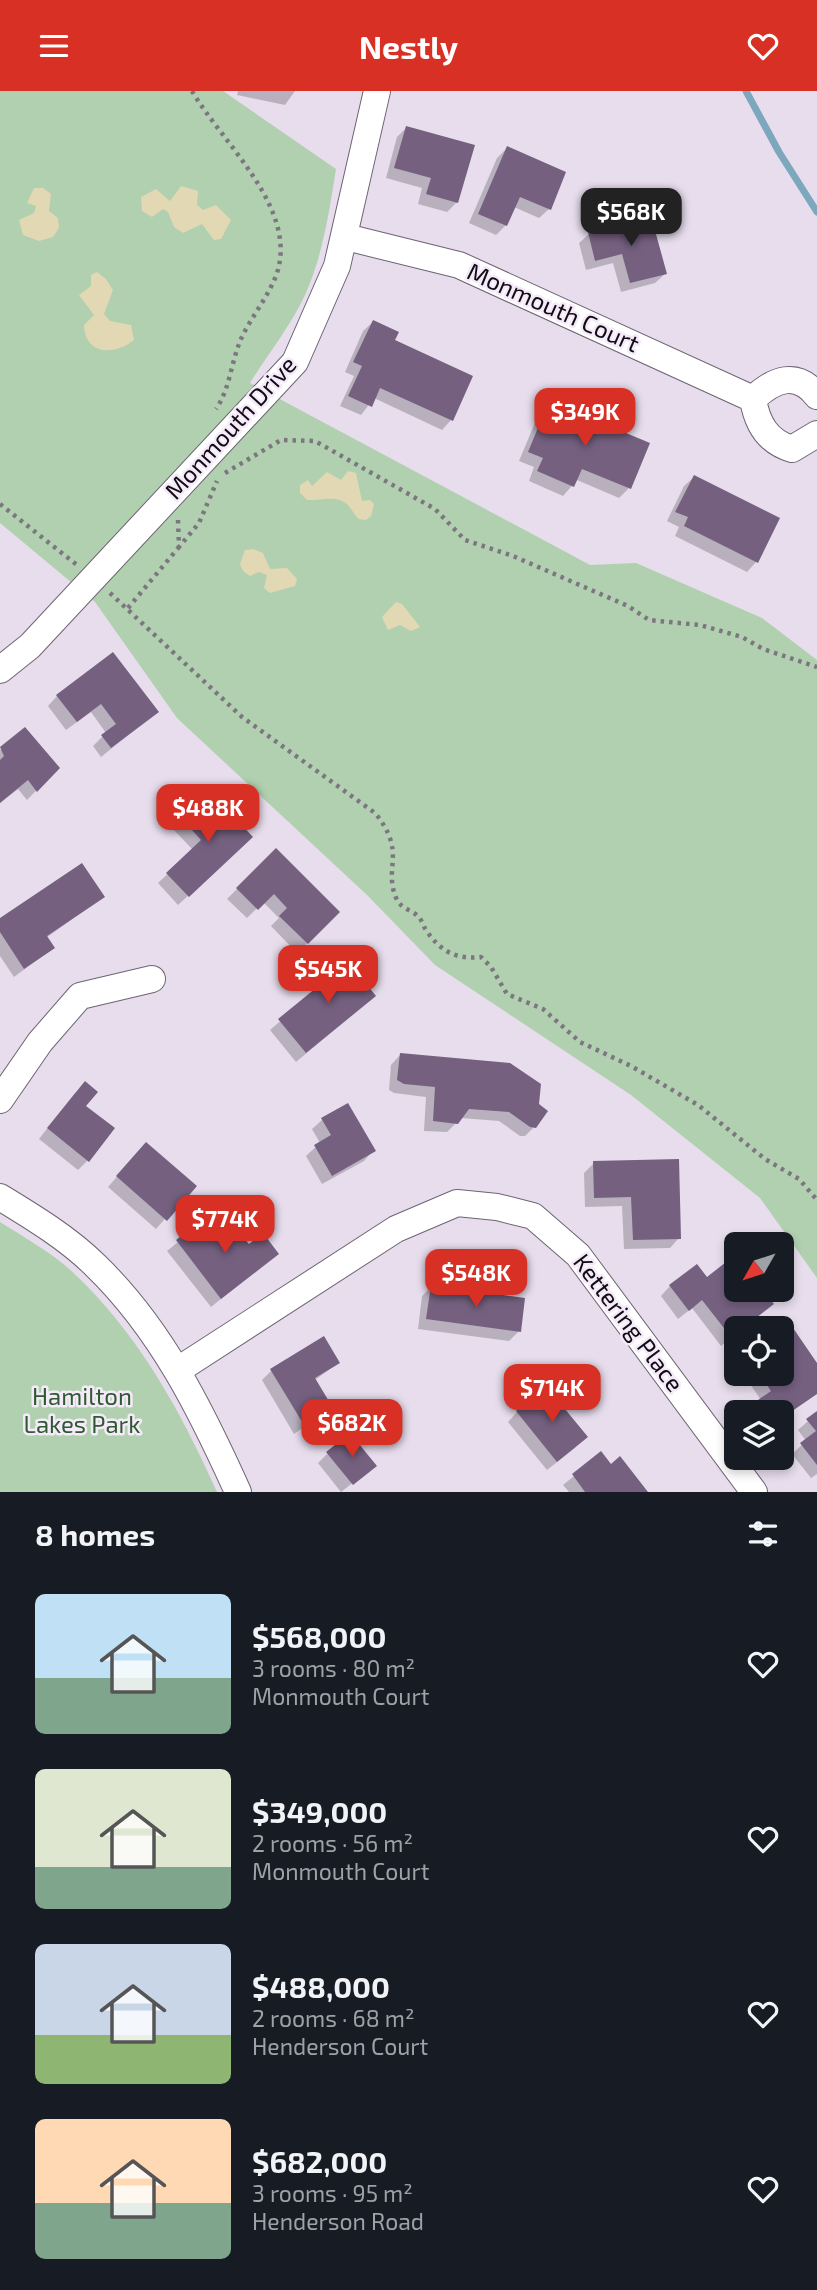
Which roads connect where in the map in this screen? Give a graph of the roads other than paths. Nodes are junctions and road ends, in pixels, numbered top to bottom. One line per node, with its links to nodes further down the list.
1 (377, 91): 2 (street, Monmouth Drive)
2 (346, 237): 4 (street, Monmouth Court); 6 (street, Monmouth Drive)
3 (817, 396): 4 (street)
4 (753, 399): 5 (street)
5 (817, 434)
6 (0, 670)
7 (152, 979): 8 (street)
8 (0, 1100)
9 (0, 1197): 10 (street)
10 (178, 1370): 11 (street); 12 (street, Kettering Place)
11 (238, 1492)
12 (754, 1492)

